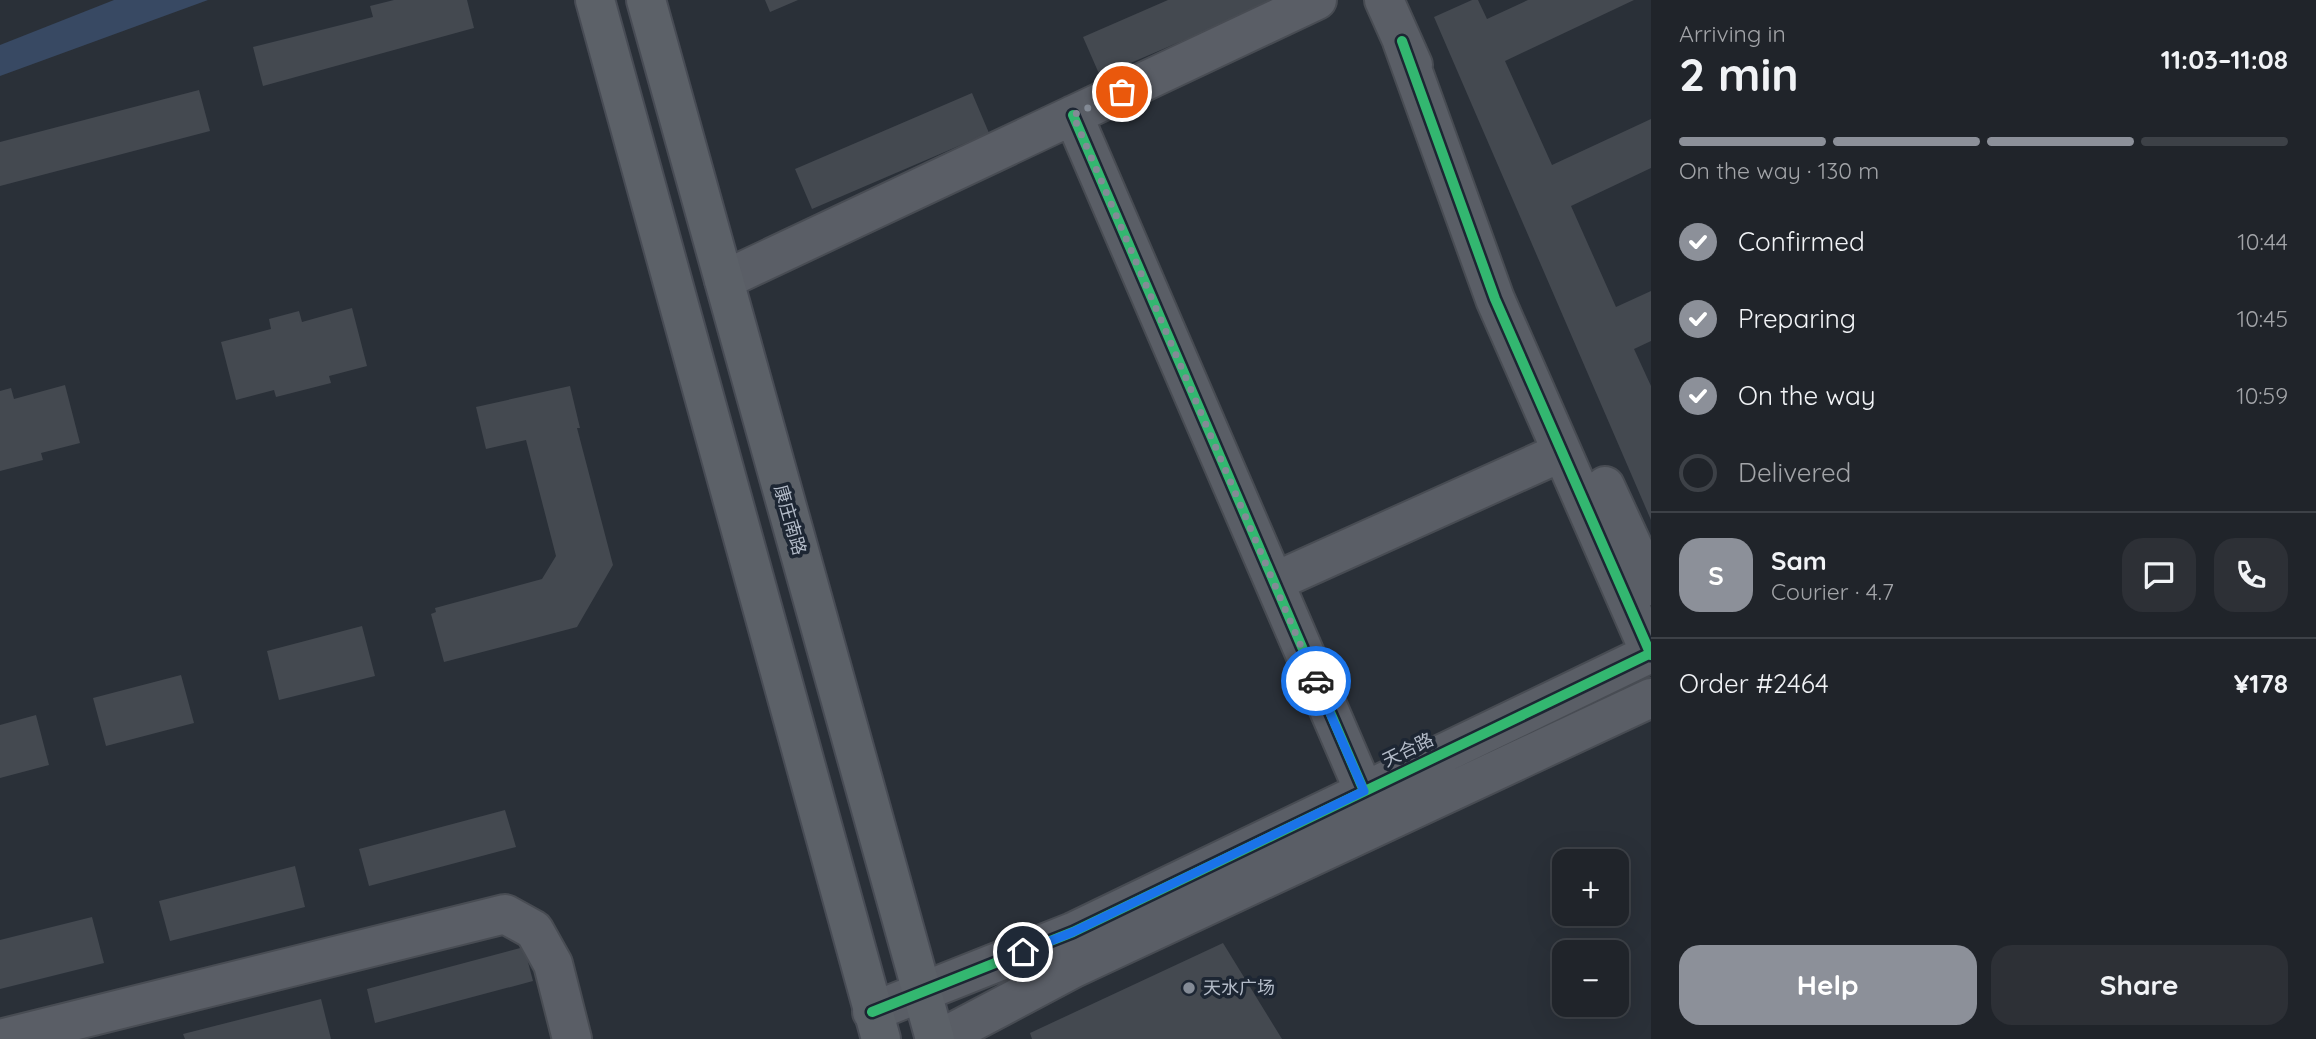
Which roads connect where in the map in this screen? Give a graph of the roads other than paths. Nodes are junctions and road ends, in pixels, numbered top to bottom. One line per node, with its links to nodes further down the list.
1 (595, 0): 15 (main road)
2 (646, 0): 7 (main road, 康庄南路)
3 (1318, 0): 6 (street)
4 (1384, 0): 5 (street)
5 (1402, 41): 8 (street); 10 (street)
6 (1073, 115): 7 (street); 9 (street)
7 (724, 280): 14 (main road, 康庄南路)
8 (1562, 452): 9 (street); 11 (street)
9 (1274, 582): 13 (street)
10 (1651, 586)
11 (1651, 653): 13 (street, 天合路)
12 (1651, 698): 18 (street)
13 (1364, 791): 14 (street, 天合路)
14 (921, 992): 15 (street, 天合路); 18 (main road, 康庄南路)
15 (877, 1025)
16 (0, 1039): 17 (street)
17 (572, 1039)
18 (937, 1039)

